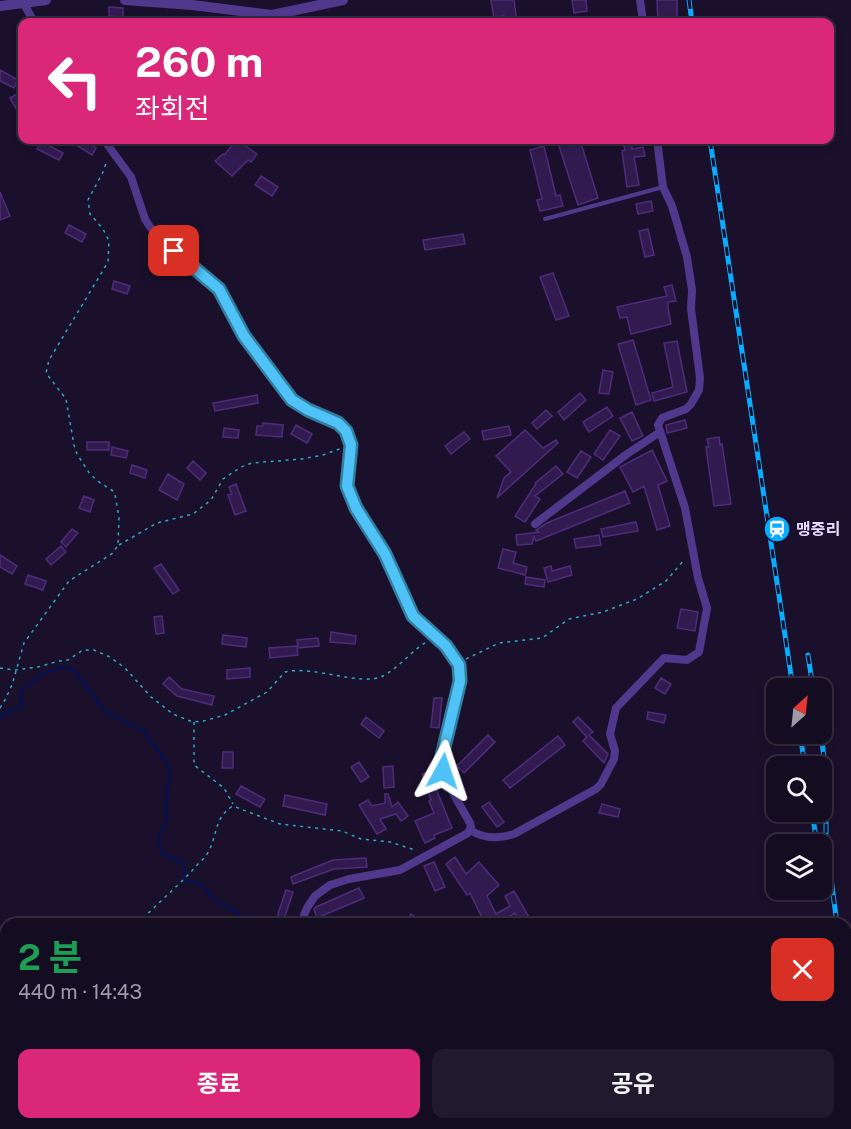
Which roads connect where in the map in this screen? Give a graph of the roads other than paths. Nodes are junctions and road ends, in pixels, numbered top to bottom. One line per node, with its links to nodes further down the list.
1 (46, 0): 6 (street)
2 (125, 0): 3 (street)
3 (132, 0): 4 (street)
4 (343, 0)
5 (640, 0): 9 (street)
6 (24, 4): 7 (street); 8 (street)
7 (0, 6)
8 (32, 18)
9 (642, 18)
10 (108, 144): 16 (street)
11 (658, 144): 12 (street)
12 (663, 187): 13 (lane); 14 (street)
13 (545, 219)
14 (660, 432): 15 (street); 16 (street)
15 (535, 524)
16 (470, 830): 17 (street)
17 (304, 918)

